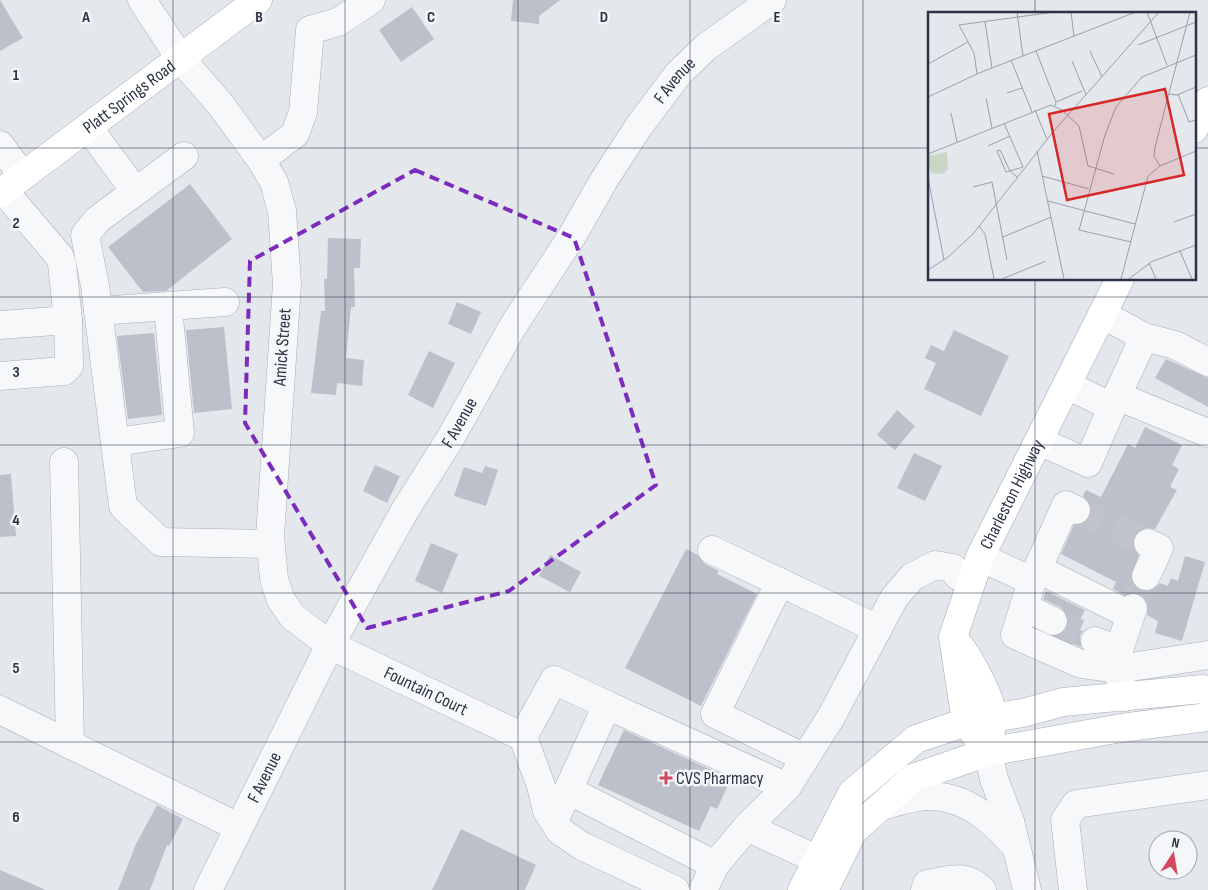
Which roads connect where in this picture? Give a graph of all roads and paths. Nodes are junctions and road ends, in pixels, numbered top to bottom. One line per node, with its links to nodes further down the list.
1 (142, 0): 5 (street, Amick Street)
2 (258, 0): 5 (main road, Platt Springs Road)
3 (371, 0): 11 (street)
4 (772, 0): 42 (street, F Avenue)
5 (180, 58): 8 (main road, Platt Springs Road); 11 (street, Amick Street)
6 (1208, 101): 7 (main road)
7 (1196, 125)
8 (88, 127): 12 (main road, Platt Springs Road); 13 (street)
9 (0, 145): 12 (street)
10 (184, 156): 13 (street)
11 (261, 160): 32 (street, Amick Street)
12 (9, 186): 19 (street)
13 (136, 192): 17 (street)
14 (1119, 280): 18 (main road, Charleston Highway)
15 (225, 302): 16 (street)
16 (168, 307): 17 (street); 28 (street)
17 (98, 310): 28 (street)
18 (1102, 314): 21 (street); 24 (main road, Charleston Highway)
19 (68, 320): 20 (street); 23 (street)
20 (0, 325)
21 (1144, 337): 22 (street); 25 (street)
22 (1208, 362)
23 (0, 376)
24 (1067, 385): 25 (street); 27 (main road, Charleston Highway)
25 (1115, 401): 26 (street); 27 (street)
26 (1208, 433)
27 (1039, 441): 34 (main road, Charleston Highway)
28 (115, 442): 32 (street)
29 (64, 462): 54 (street)
30 (1076, 510): 35 (street)
31 (1148, 543): 36 (street)
32 (270, 544): 42 (street, Amick Street)
33 (712, 550): 37 (street)
34 (970, 570): 35 (street); 40 (street); 41 (main road, Charleston Highway)
35 (1035, 575): 38 (street); 44 (street)
36 (1146, 576)
37 (780, 582): 40 (street); 56 (street)
38 (1024, 608): 39 (street); 44 (street)
39 (1053, 621)
40 (878, 629): 56 (street)
41 (953, 637): 51 (main road); 52 (main road, Charleston Highway)
42 (330, 644): 53 (street, Fountain Court); 62 (street, F Avenue)
43 (1208, 655): 44 (street)
44 (1103, 656): 46 (street); 47 (street)
45 (1208, 692): 46 (main road)
46 (1124, 697): 47 (main road)
47 (1076, 701): 51 (main road)
48 (607, 705): 53 (street); 58 (street); 59 (street)
49 (0, 710): 54 (street)
50 (1208, 716): 55 (main road)
51 (993, 717): 52 (main road); 55 (main road)
52 (966, 722): 55 (main road, Charleston Highway); 65 (main road)
53 (523, 737): 61 (street)
54 (70, 745): 62 (street)
55 (988, 752): 60 (main road); 64 (street)
56 (805, 758): 58 (street)
57 (1208, 785): 75 (street)
58 (787, 787): 63 (street)
59 (568, 790): 61 (street); 66 (street)
60 (882, 806): 64 (street); 71 (main road)
61 (554, 821): 68 (street)
62 (238, 826): 67 (street, F Avenue)
63 (747, 827): 65 (street); 66 (street)
64 (1016, 848): 74 (street)
65 (816, 859): 70 (main road)
66 (715, 864): 69 (street)
67 (208, 890)
68 (675, 890)
69 (703, 890)
70 (802, 890)
71 (824, 890)
72 (925, 890): 73 (street)
73 (982, 890)
74 (1027, 890)
75 (1073, 890)

